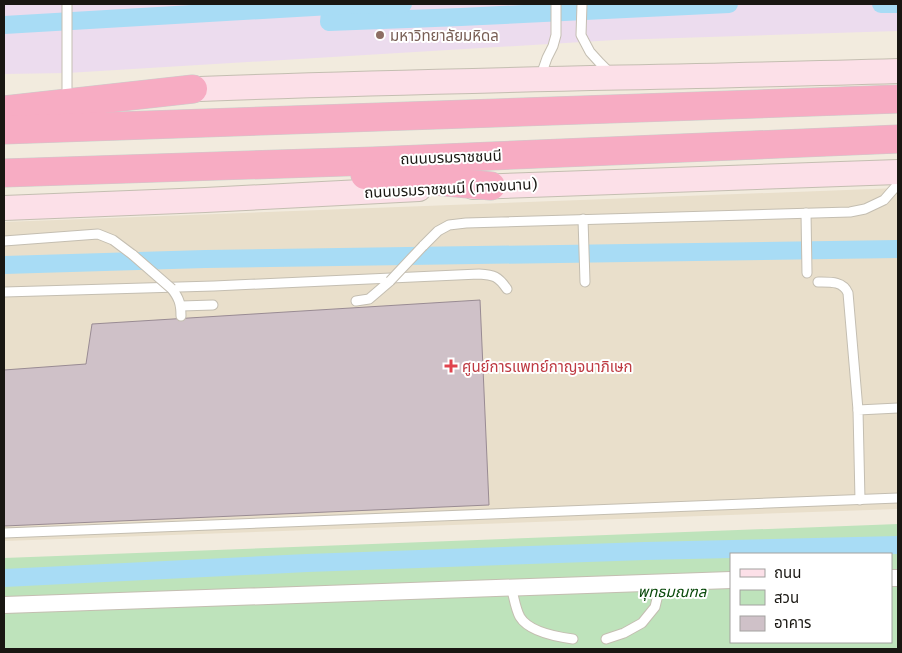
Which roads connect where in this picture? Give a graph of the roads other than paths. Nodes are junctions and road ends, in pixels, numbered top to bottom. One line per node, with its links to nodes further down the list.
1 (67, 4): 8 (lane)
2 (556, 4): 6 (lane)
3 (582, 4): 5 (lane)
4 (898, 71): 5 (main road)
5 (616, 78): 6 (main road)
6 (540, 79): 7 (main road)
7 (193, 89): 8 (main road); 11 (highway)
8 (67, 94): 9 (main road)
9 (4, 97)
10 (898, 99): 12 (highway)
11 (4, 110)
12 (4, 130)
13 (898, 139): 14 (highway, ถนนบรมราชชนนี)
14 (156, 168): 16 (highway, ถนนบรมราชชนนี); 18 (highway)
15 (898, 172): 18 (main road, ถนนบรมราชชนนี (ทางขนาน))
16 (4, 173)
17 (898, 184): 20 (lane)
18 (491, 186): 19 (main road, ถนนบรมราชชนนี (ทางขนาน))
19 (4, 208)
20 (806, 213): 21 (lane); 23 (lane)
21 (583, 219): 24 (lane); 28 (lane, bridge)
22 (4, 241): 30 (lane, bridge)
23 (807, 268)
24 (585, 282)
25 (818, 282): 33 (lane)
26 (507, 289): 27 (lane)
27 (4, 292)
28 (356, 301)
29 (213, 305): 30 (lane)
30 (181, 306): 31 (lane)
31 (181, 316)
32 (898, 408): 33 (lane)
33 (858, 410): 35 (lane)
34 (898, 498): 35 (lane)
35 (860, 500): 36 (lane)
36 (4, 533)
37 (730, 580): 38 (street)
38 (661, 582): 39 (street); 42 (lane)
39 (511, 587): 40 (street); 41 (lane)
40 (4, 605)
41 (573, 639)
42 (606, 639)

